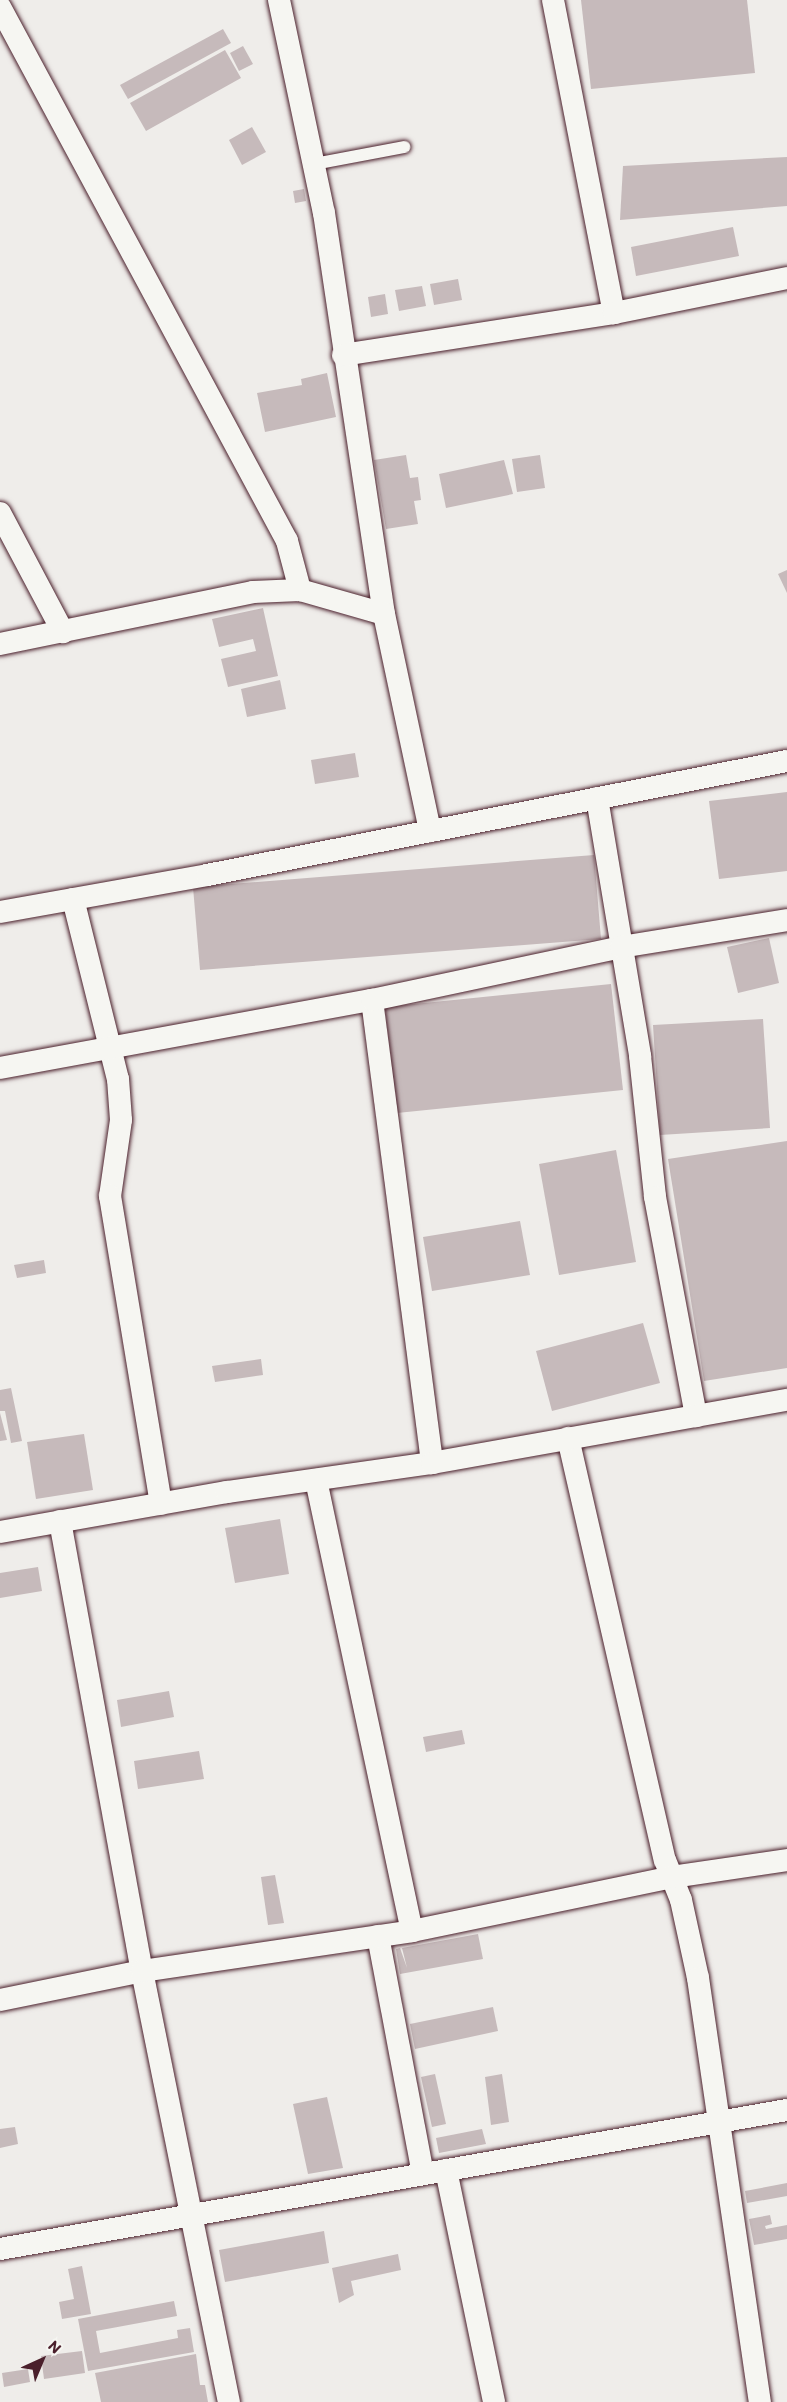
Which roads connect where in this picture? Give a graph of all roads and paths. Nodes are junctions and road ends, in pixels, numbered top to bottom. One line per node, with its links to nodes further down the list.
1 (279, 0): 5 (street)
2 (553, 0): 7 (street)
3 (0, 7): 10 (street)
4 (404, 147): 5 (lane)
5 (314, 164): 8 (street)
6 (787, 278): 7 (street)
7 (614, 313): 8 (street)
8 (343, 355): 11 (street)
9 (0, 513): 12 (street)
10 (300, 590): 11 (street); 12 (street)
11 (384, 614): 16 (street)
12 (63, 632): 13 (street)
13 (0, 644)
14 (787, 761): 15 (street)
15 (597, 798): 16 (street); 20 (street)
16 (430, 831): 17 (street)
17 (73, 899): 18 (street); 22 (street)
18 (0, 912)
19 (787, 920): 20 (street)
20 (621, 947): 21 (street); 25 (street)
21 (372, 1000): 22 (street); 27 (street)
22 (107, 1046): 23 (street); 29 (street)
23 (0, 1068)
24 (787, 1400): 25 (street)
25 (696, 1416): 26 (street)
26 (568, 1438): 27 (street); 33 (street)
27 (432, 1463): 28 (street)
28 (316, 1480): 29 (street); 34 (street)
29 (161, 1504): 30 (street)
30 (60, 1521): 31 (street); 36 (street)
31 (0, 1532)
32 (787, 1860): 33 (street)
33 (672, 1877): 34 (street); 39 (street)
34 (412, 1931): 35 (street)
35 (378, 1936): 36 (street); 41 (street)
36 (142, 1971): 37 (street); 42 (street)
37 (0, 2000)
38 (787, 2110): 39 (street)
39 (717, 2121): 40 (street); 46 (street)
40 (446, 2170): 41 (street); 45 (street)
41 (423, 2174): 42 (street)
42 (191, 2215): 43 (street); 44 (street)
43 (0, 2249)
44 (229, 2402)
45 (494, 2402)
46 (760, 2402)

